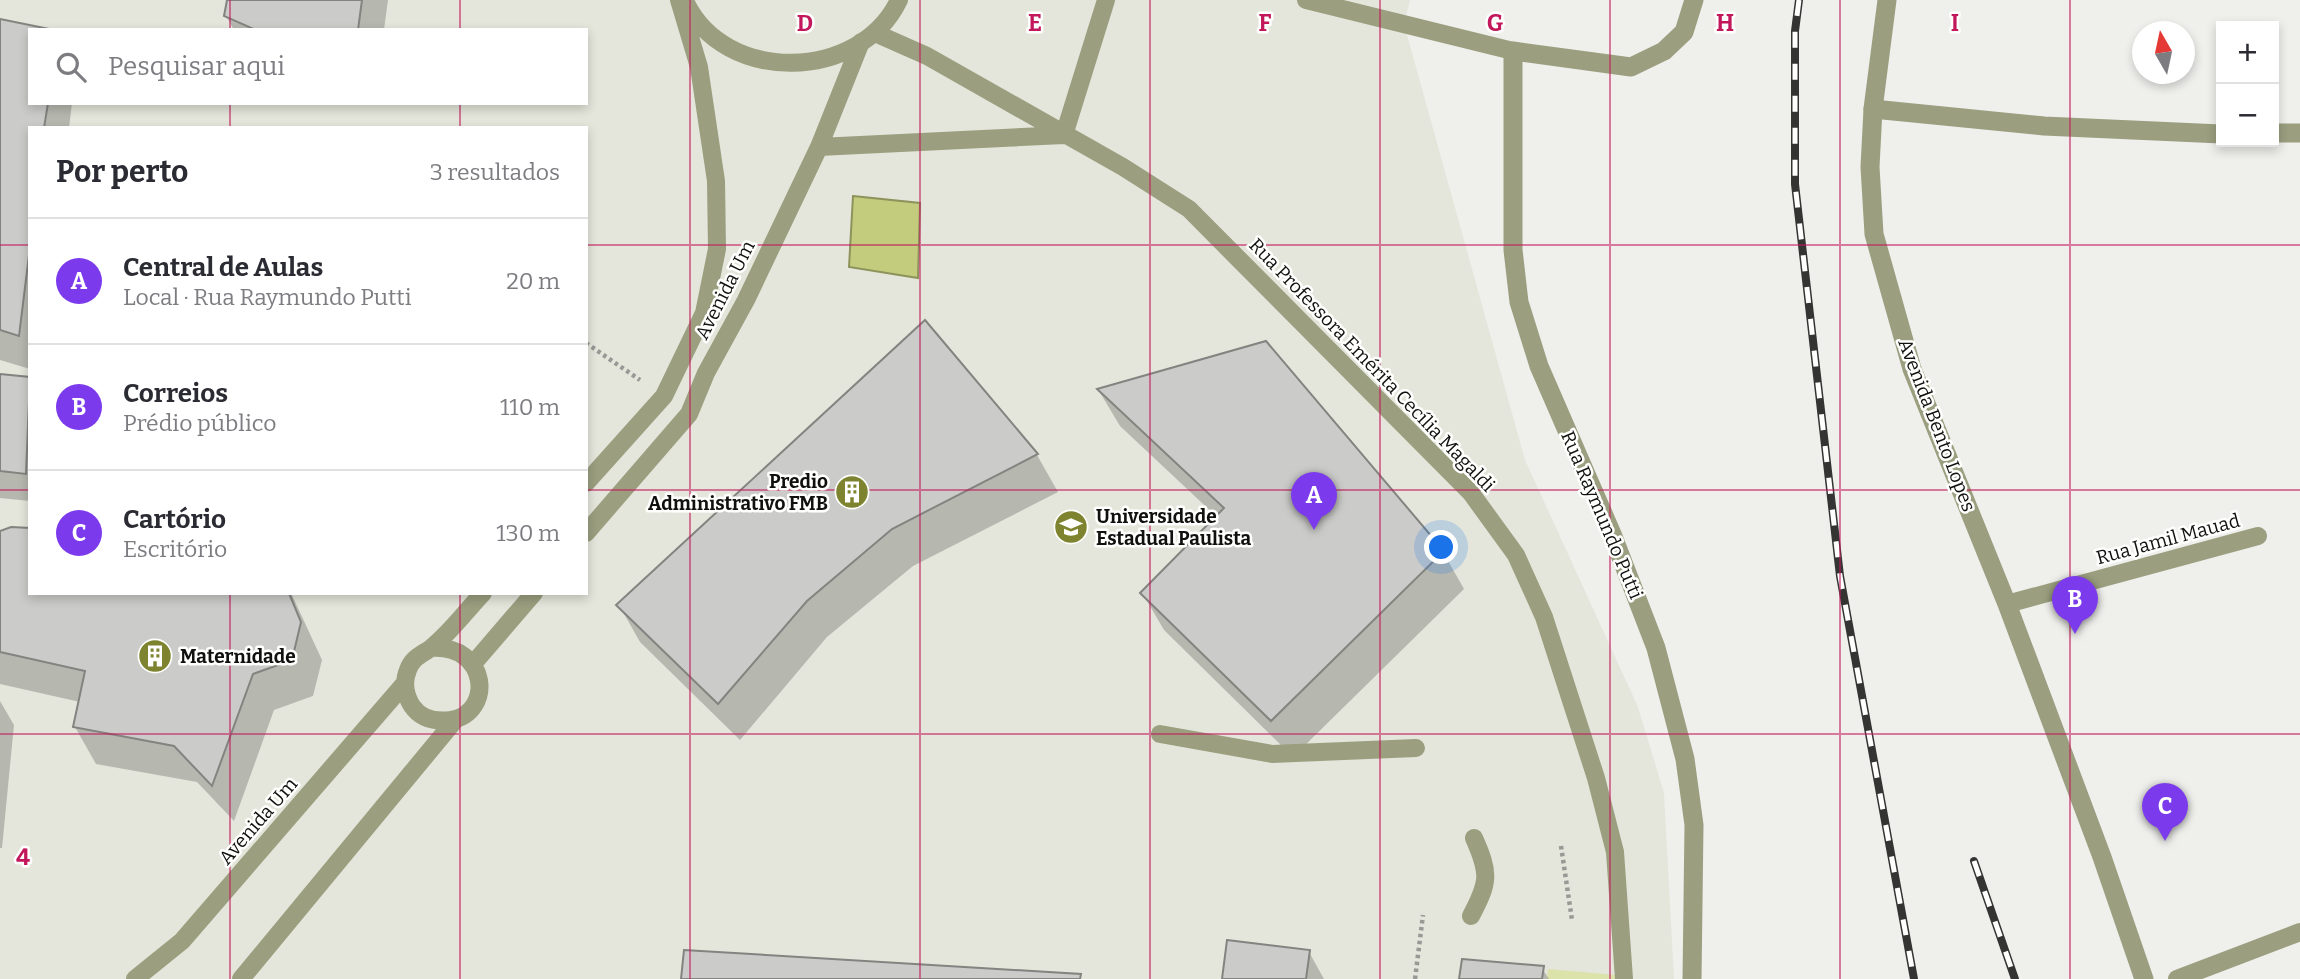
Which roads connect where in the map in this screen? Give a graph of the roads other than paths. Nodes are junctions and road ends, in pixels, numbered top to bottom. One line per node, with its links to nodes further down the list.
1 (682, 0): 7 (lane); 15 (lane, Avenida Um)
2 (900, 0): 7 (lane)
3 (1106, 0): 13 (lane)
4 (1306, 0): 8 (lane)
5 (1695, 0): 8 (street)
6 (1887, 0): 9 (street, Avenida Bento Lopes)
7 (868, 37): 13 (lane, Rua Professora Emérita Cecília Magaldi); 14 (lane, Avenida Um)
8 (1513, 51): 33 (street, Rua Raymundo Putti)
9 (1873, 109): 12 (street); 20 (street, Avenida Bento Lopes)
10 (2279, 133): 11 (street)
11 (2300, 133)
12 (2216, 134)
13 (1064, 135): 14 (lane); 32 (lane, Rua Professora Emérita Cecília Magaldi)
14 (820, 147): 16 (lane, Avenida Um)
15 (588, 481)
16 (588, 531)
17 (2258, 536): 20 (lane, Rua Jamil Mauad)
18 (481, 595): 21 (lane)
19 (532, 595): 22 (lane)
20 (2007, 604): 34 (street, Avenida Bento Lopes)
21 (430, 648): 22 (lane); 23 (lane)
22 (473, 664): 24 (lane)
23 (405, 683): 24 (lane); 30 (lane, Avenida Um)
24 (456, 719): 31 (lane)
25 (1160, 733): 26 (lane)
26 (1416, 748)
27 (1474, 838): 28 (lane)
28 (1471, 916)
29 (2300, 932): 35 (lane)
30 (135, 979)
31 (241, 979)
32 (1623, 979)
33 (1692, 979)
34 (2144, 979)
35 (2176, 979)

